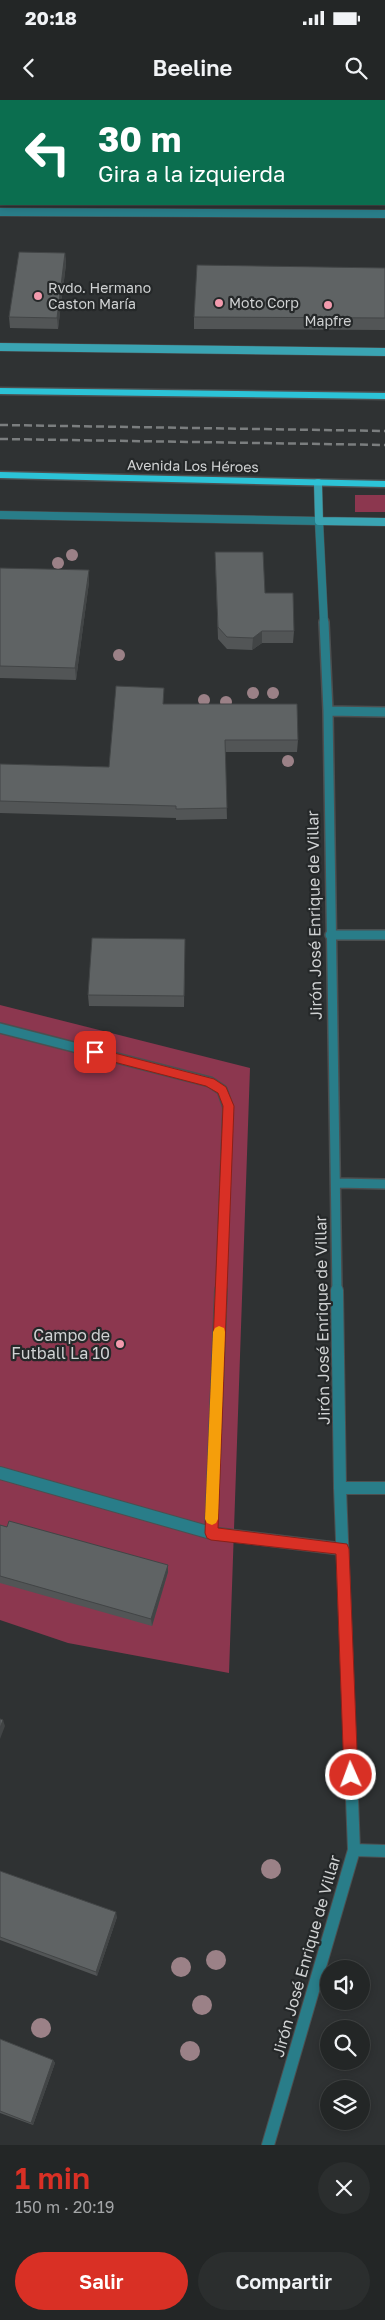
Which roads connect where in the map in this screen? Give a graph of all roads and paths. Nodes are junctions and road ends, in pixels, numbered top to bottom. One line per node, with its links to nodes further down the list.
1 (0, 212): 2 (street)
2 (385, 214)
3 (0, 347): 4 (street)
4 (385, 352)
5 (0, 391): 6 (main road)
6 (385, 396)
7 (0, 476): 8 (main road, Avenida Los Héroes)
8 (318, 483): 9 (main road, Avenida Los Héroes); 11 (street, Jirón José Enrique de Villar)
9 (385, 484)
10 (0, 515): 11 (street)
11 (319, 521): 12 (street); 13 (street, Jirón José Enrique de Villar)
12 (385, 522)
13 (328, 711): 14 (street); 15 (street, Jirón José Enrique de Villar)
14 (385, 712)
15 (330, 935): 16 (street); 18 (street, Jirón José Enrique de Villar)
16 (385, 935)
17 (0, 1028): 23 (street)
18 (336, 1183): 19 (street); 21 (street, Jirón José Enrique de Villar)
19 (385, 1184)
20 (0, 1473): 23 (street)
21 (340, 1488): 22 (street); 24 (street, Jirón José Enrique de Villar)
22 (385, 1488)
23 (211, 1533): 24 (street)
24 (342, 1549): 25 (street, Jirón José Enrique de Villar)
25 (354, 1850): 26 (street); 27 (street, Jirón José Enrique de Villar)
26 (385, 1851)
27 (268, 2145)

